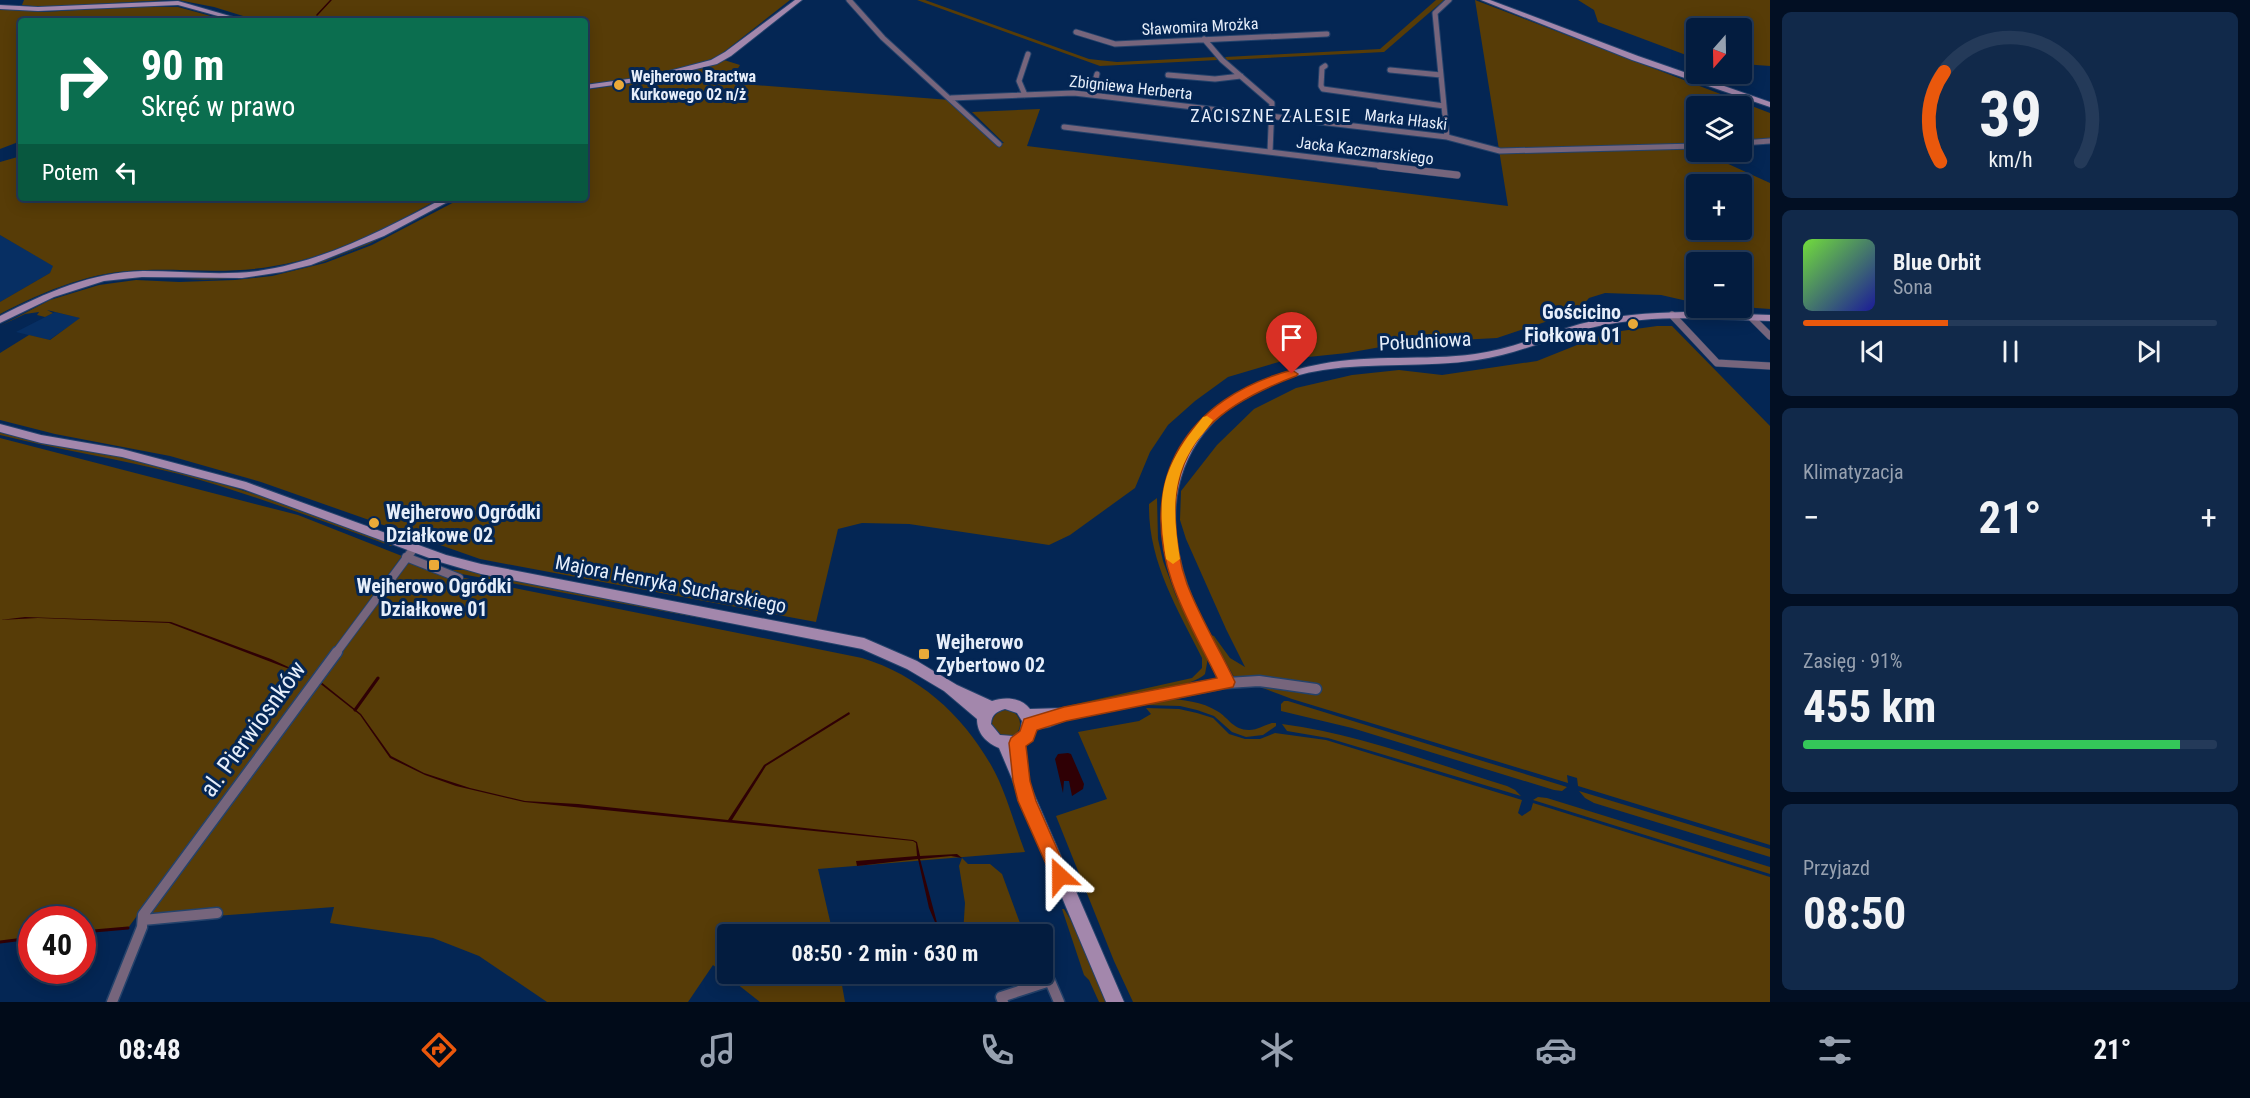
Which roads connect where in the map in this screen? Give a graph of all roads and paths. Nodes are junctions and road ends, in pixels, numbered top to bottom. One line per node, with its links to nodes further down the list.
1 (799, 0): 17 (street)
2 (849, 0): 20 (street)
3 (1449, 0): 15 (street)
4 (1484, 0): 21 (street)
5 (0, 7): 6 (street)
6 (233, 18)
7 (1076, 32): 9 (street, Sławomira Mrożka)
8 (1327, 34): 9 (street, Sławomira Mrożka)
9 (1204, 39): 16 (street)
10 (1028, 54): 18 (street)
11 (1325, 66): 22 (street)
12 (1390, 70): 15 (street)
13 (1097, 74): 19 (street)
14 (1168, 75): 16 (street)
15 (1441, 75): 22 (street)
16 (1241, 76): 23 (street)
17 (588, 86)
18 (1026, 95): 19 (street, Zbigniewa Herberta); 20 (street, Zbigniewa Herberta)
19 (1091, 95): 23 (street, Zbigniewa Herberta)
20 (951, 98): 28 (street)
21 (1770, 105)
22 (1444, 106): 25 (street)
23 (1272, 116): 25 (street, Marka Hłaski); 30 (street)
24 (1064, 127): 30 (street, Jacka Kaczmarskiego)
25 (1447, 137): 29 (street, Marka Hłaski)
26 (1770, 141): 27 (street)
27 (1752, 142)
28 (999, 144)
29 (1686, 146)
30 (1270, 152): 31 (street, Jacka Kaczmarskiego)
31 (1457, 175)
32 (445, 201): 38 (street)
33 (1671, 315): 34 (street, Południowa); 40 (street); 44 (street, Południowa)
34 (1686, 315)
35 (1752, 317): 37 (street, Południowa)
36 (1752, 318): 39 (street)
37 (1770, 318)
38 (0, 320)
39 (1770, 336)
40 (1770, 366)
41 (0, 428): 42 (street, Majora Henryka Sucharskiego)
42 (408, 555): 43 (street); 46 (street, Majora Henryka Sucharskiego); 50 (street, al. Pierwiosnków)
43 (459, 578)
44 (1227, 682): 45 (street); 47 (street)
45 (1316, 689)
46 (988, 712): 47 (street); 48 (street)
47 (1029, 720): 48 (street)
48 (1011, 743): 54 (street)
49 (217, 913): 50 (street)
50 (142, 924): 51 (street, al. Pierwiosnków)
51 (112, 1002)
52 (1003, 1002): 53 (street)
53 (1059, 1002)
54 (1115, 1002)

